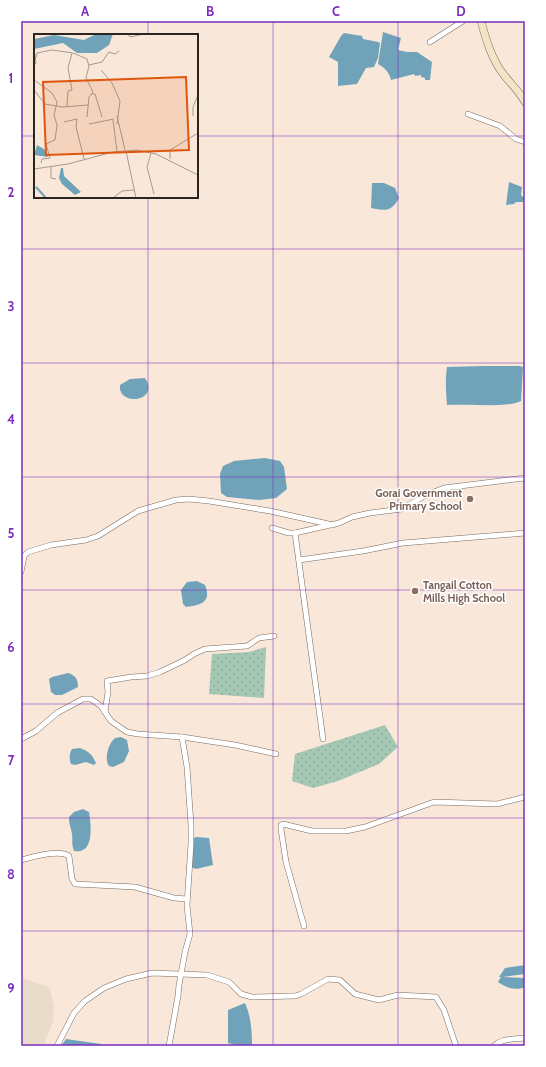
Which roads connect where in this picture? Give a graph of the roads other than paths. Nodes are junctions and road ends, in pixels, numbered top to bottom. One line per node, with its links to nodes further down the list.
1 (463, 21): 3 (street)
2 (481, 21): 4 (main road)
3 (430, 42)
4 (525, 102)
5 (468, 114): 6 (street)
6 (525, 142)
7 (525, 478): 8 (street)
8 (333, 525): 10 (street); 13 (street)
9 (272, 528): 10 (street)
10 (295, 533): 12 (street)
11 (525, 533): 12 (street)
12 (299, 560): 18 (street)
13 (21, 572)
14 (274, 636): 15 (street)
15 (105, 712): 16 (street); 17 (street)
16 (182, 737): 19 (street); 22 (street)
17 (21, 739)
18 (323, 739)
19 (276, 754)
20 (525, 797): 23 (street)
21 (21, 860): 22 (street)
22 (187, 899): 24 (street)
23 (304, 926)
24 (181, 975): 26 (street); 27 (street); 28 (street)
25 (525, 1038): 29 (street)
26 (57, 1046)
27 (169, 1046)
28 (456, 1046)
29 (494, 1046)

